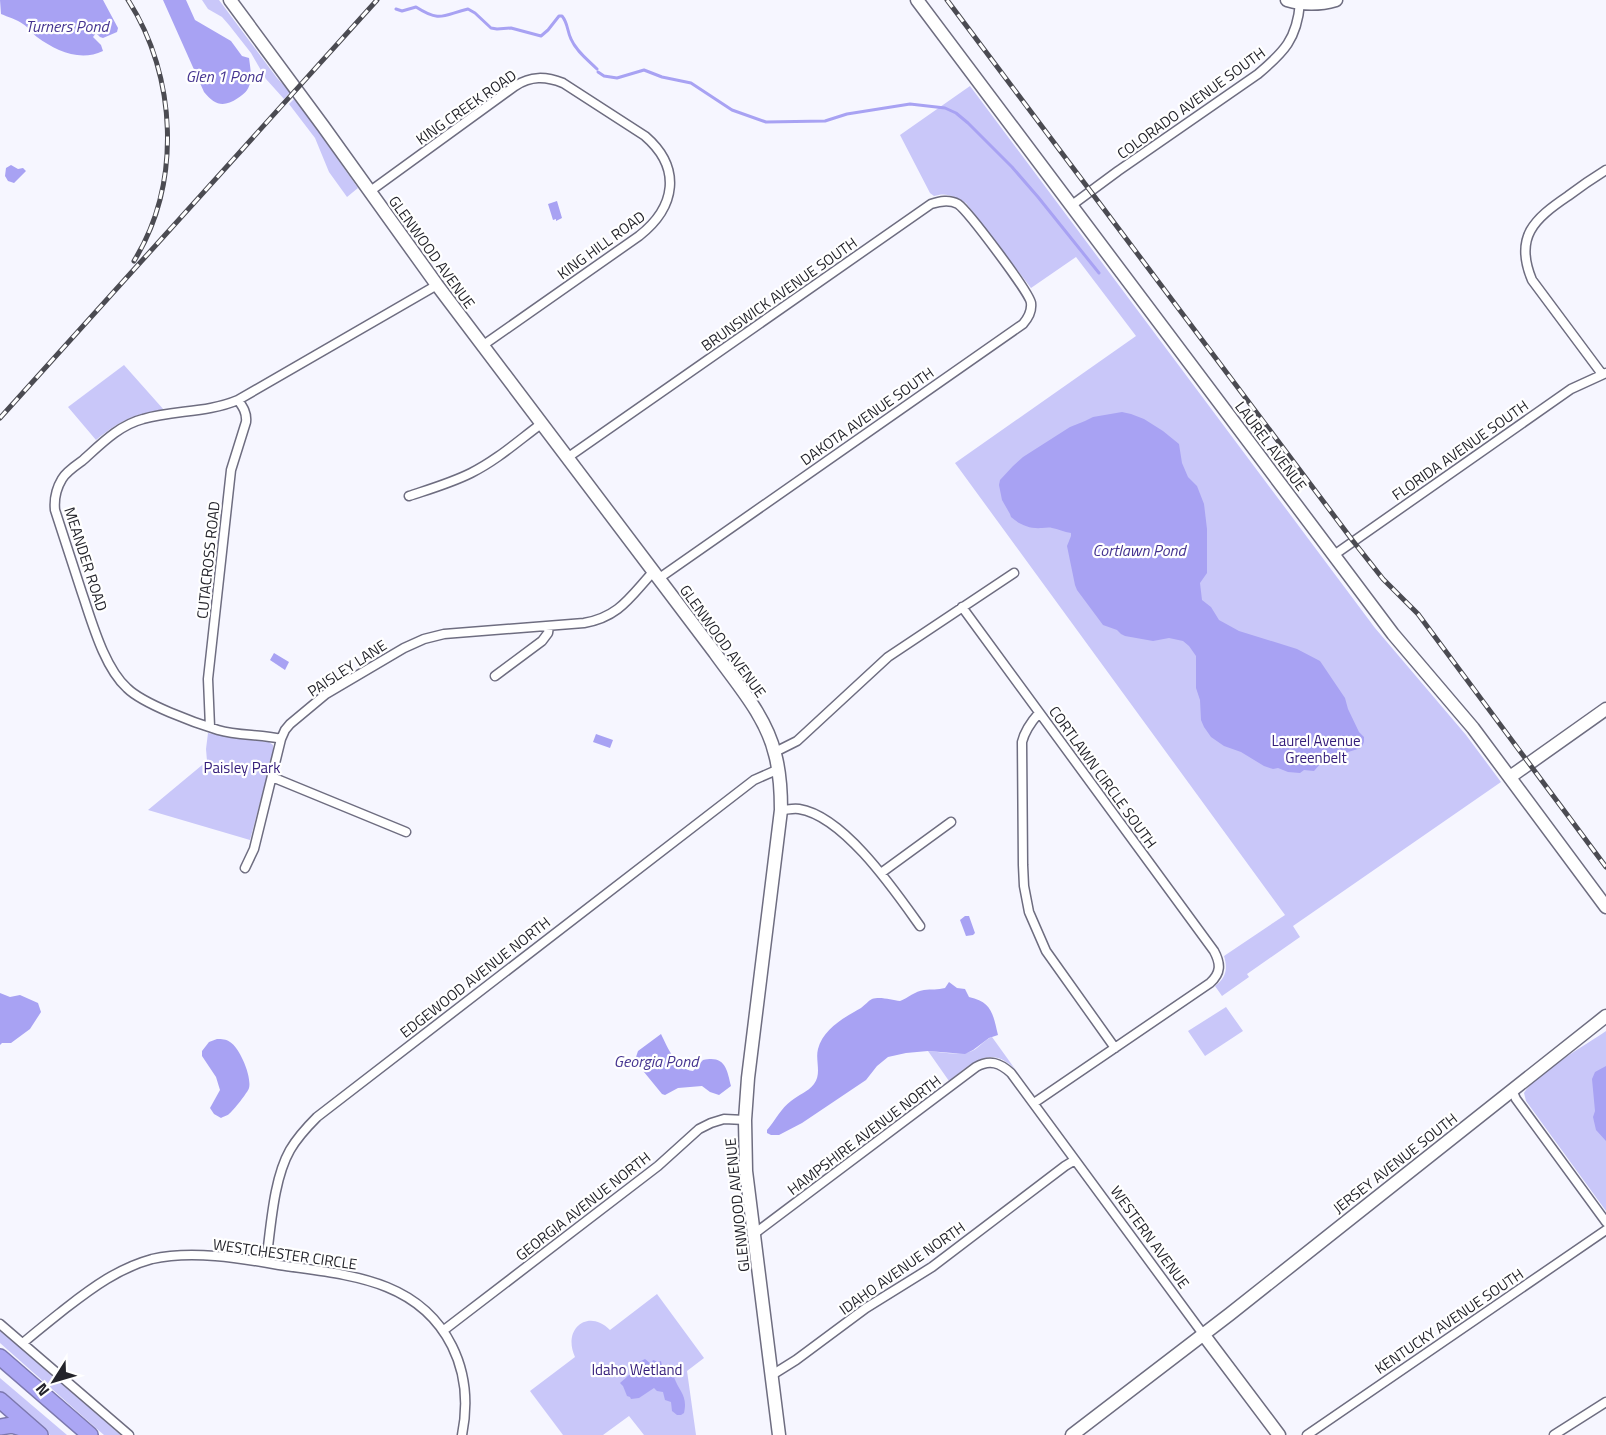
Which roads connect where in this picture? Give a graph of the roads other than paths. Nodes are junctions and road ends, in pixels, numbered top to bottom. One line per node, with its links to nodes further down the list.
1 (230, 0): 8 (street, GLENWOOD AVENUE)
2 (917, 0): 9 (street, LAUREL AVENUE)
3 (1287, 0): 5 (street)
4 (1336, 0): 5 (street)
5 (1300, 3): 9 (street, COLORADO AVENUE SOUTH)
6 (645, 136): 8 (street, KING CREEK ROAD); 12 (street, KING HILL ROAD)
7 (1606, 170): 13 (street)
8 (369, 192): 11 (street, GLENWOOD AVENUE)
9 (1072, 205): 18 (street, LAUREL AVENUE)
10 (998, 253): 16 (street, BRUNSWICK AVENUE SOUTH); 20 (street, DAKOTA AVENUE SOUTH)
11 (437, 285): 12 (street, GLENWOOD AVENUE); 14 (street, MEANDER ROAD)
12 (482, 346): 15 (street, GLENWOOD AVENUE)
13 (1604, 373): 18 (street, FLORIDA AVENUE SOUTH)
14 (238, 400): 26 (street, CUTACROSS ROAD); 26 (street, MEANDER ROAD)
15 (541, 424): 16 (street, GLENWOOD AVENUE); 17 (street)
16 (567, 458): 20 (street, GLENWOOD AVENUE)
17 (409, 496)
18 (1334, 555): 31 (street, LAUREL AVENUE)
19 (1014, 573): 21 (street)
20 (655, 575): 22 (street, PAISLEY LANE); 28 (street, GLENWOOD AVENUE)
21 (962, 607): 25 (street, CORTLAWN CIRCLE SOUTH); 28 (street)
22 (549, 626): 23 (street); 27 (street, PAISLEY LANE)
23 (495, 676)
24 (1606, 709): 31 (street)
25 (1039, 713): 40 (street); 40 (street, CORTLAWN CIRCLE SOUTH)
26 (210, 727): 27 (street, MEANDER ROAD)
27 (281, 739): 30 (street, PAISLEY LANE)
28 (775, 752): 29 (street, GLENWOOD AVENUE)
29 (779, 769): 32 (street, GLENWOOD AVENUE); 49 (street, EDGEWOOD AVENUE NORTH)
30 (272, 777): 34 (street); 35 (street, PAISLEY LANE)
31 (1510, 777): 37 (street, LAUREL AVENUE)
32 (781, 810): 36 (street); 44 (street, GLENWOOD AVENUE)
33 (951, 822): 36 (street)
34 (406, 832)
35 (245, 868)
36 (881, 873): 38 (street)
37 (1606, 907)
38 (921, 926)
39 (1606, 1016): 42 (street, JERSEY AVENUE SOUTH)
40 (1115, 1048): 43 (street)
41 (992, 1062): 43 (street, WESTERN AVENUE); 48 (street, HAMPSHIRE AVENUE NORTH)
42 (1512, 1090): 46 (street); 52 (street, JERSEY AVENUE SOUTH)
43 (1034, 1103): 45 (street, WESTERN AVENUE)
44 (745, 1120): 48 (street, GLENWOOD AVENUE); 51 (street, GEORGIA AVENUE NORTH)
45 (1075, 1160): 52 (street, WESTERN AVENUE); 55 (street, IDAHO AVENUE NORTH)
46 (1606, 1222)
47 (1606, 1230): 66 (street, KENTUCKY AVENUE SOUTH)
48 (753, 1234): 55 (street, GLENWOOD AVENUE)
49 (266, 1262): 51 (street, WESTCHESTER CIRCLE); 53 (street, WESTCHESTER CIRCLE)
50 (0, 1324): 53 (street)
51 (444, 1330): 62 (street, WESTCHESTER CIRCLE)
52 (1203, 1334): 64 (street, JERSEY AVENUE SOUTH); 65 (street, WESTERN AVENUE)
53 (23, 1343): 61 (street)
54 (0, 1358): 60 (highway)
55 (772, 1375): 63 (street, GLENWOOD AVENUE)
56 (0, 1400): 59 (highway)
57 (1606, 1402): 67 (street)
58 (0, 1427): 59 (highway)
59 (39, 1435)
60 (90, 1435)
61 (129, 1435)
62 (462, 1435)
63 (779, 1435)
64 (1072, 1435)
65 (1279, 1435)
66 (1306, 1435)
67 (1554, 1435)

